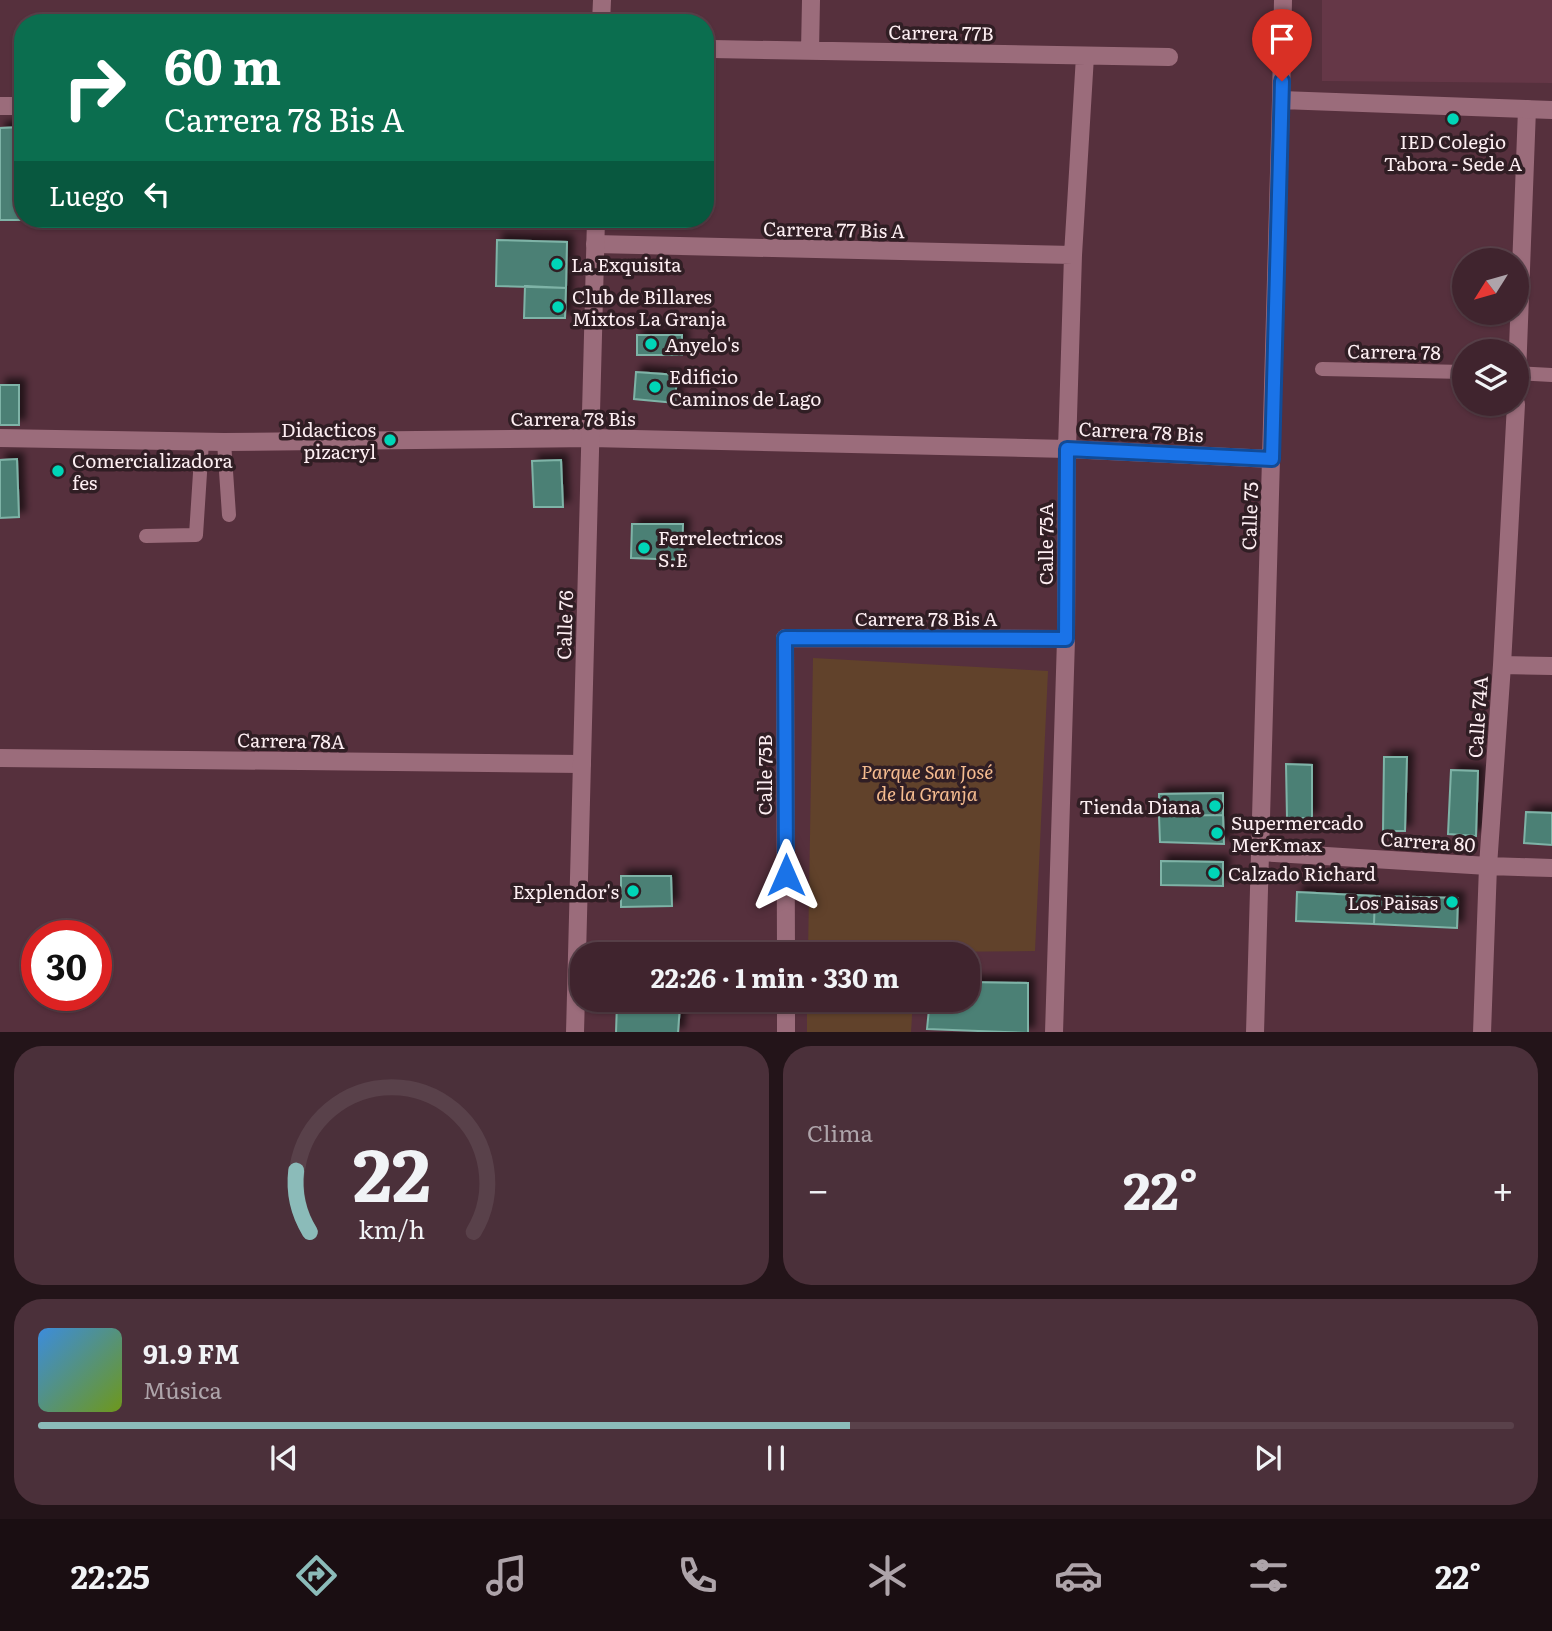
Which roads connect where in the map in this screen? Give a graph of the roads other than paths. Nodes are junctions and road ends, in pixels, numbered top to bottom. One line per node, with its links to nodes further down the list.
1 (811, 0): 4 (street)
2 (1283, 0): 7 (street, Calle 75)
3 (714, 48): 4 (street, Carrera 77B)
4 (810, 51): 5 (street, Carrera 77B)
5 (1085, 56): 6 (street, Carrera 77B); 12 (street, Calle 75A)
6 (1169, 57)
7 (1281, 100): 8 (street); 24 (street, Calle 75)
8 (1527, 109): 9 (street); 13 (street)
9 (1552, 110)
10 (596, 228): 11 (street, Calle 76)
11 (595, 244): 12 (street, Carrera 77 Bis A); 20 (street, Calle 76)
12 (1073, 256): 23 (street, Calle 75A)
13 (1518, 339)
14 (1322, 369): 15 (lane, Carrera 78)
15 (1452, 372)
16 (1529, 374): 17 (lane)
17 (1552, 375)
18 (1515, 416): 29 (street, Calle 74A)
19 (0, 438): 21 (street, Carrera 78 Bis)
20 (590, 438): 22 (street, Carrera 78 Bis); 23 (street, Carrera 78 Bis); 32 (street, Calle 76)
21 (202, 442): 22 (street, Carrera 78 Bis); 26 (lane)
22 (224, 442): 25 (lane)
23 (1067, 449): 24 (street, Carrera 78 Bis); 28 (street, Calle 75A)
24 (1272, 459): 33 (street, Calle 75)
25 (229, 515)
26 (146, 536)
27 (785, 638): 28 (street, Carrera 78 Bis A); 36 (street, Calle 75B)
28 (1066, 639): 40 (street, Calle 75A)
29 (1502, 665): 30 (street); 34 (street, Calle 74A)
30 (1552, 666)
31 (0, 758): 32 (street, Carrera 78A)
32 (582, 764): 38 (street, Calle 76)
33 (1260, 852): 34 (street, Carrera 80); 41 (street, Calle 75)
34 (1488, 866): 35 (street, Carrera 80); 42 (street, Calle 74A)
35 (1552, 868)
36 (786, 942)
37 (786, 1012): 39 (street)
38 (575, 1032)
39 (786, 1032)
40 (1054, 1032)
41 (1255, 1032)
42 (1482, 1032)

